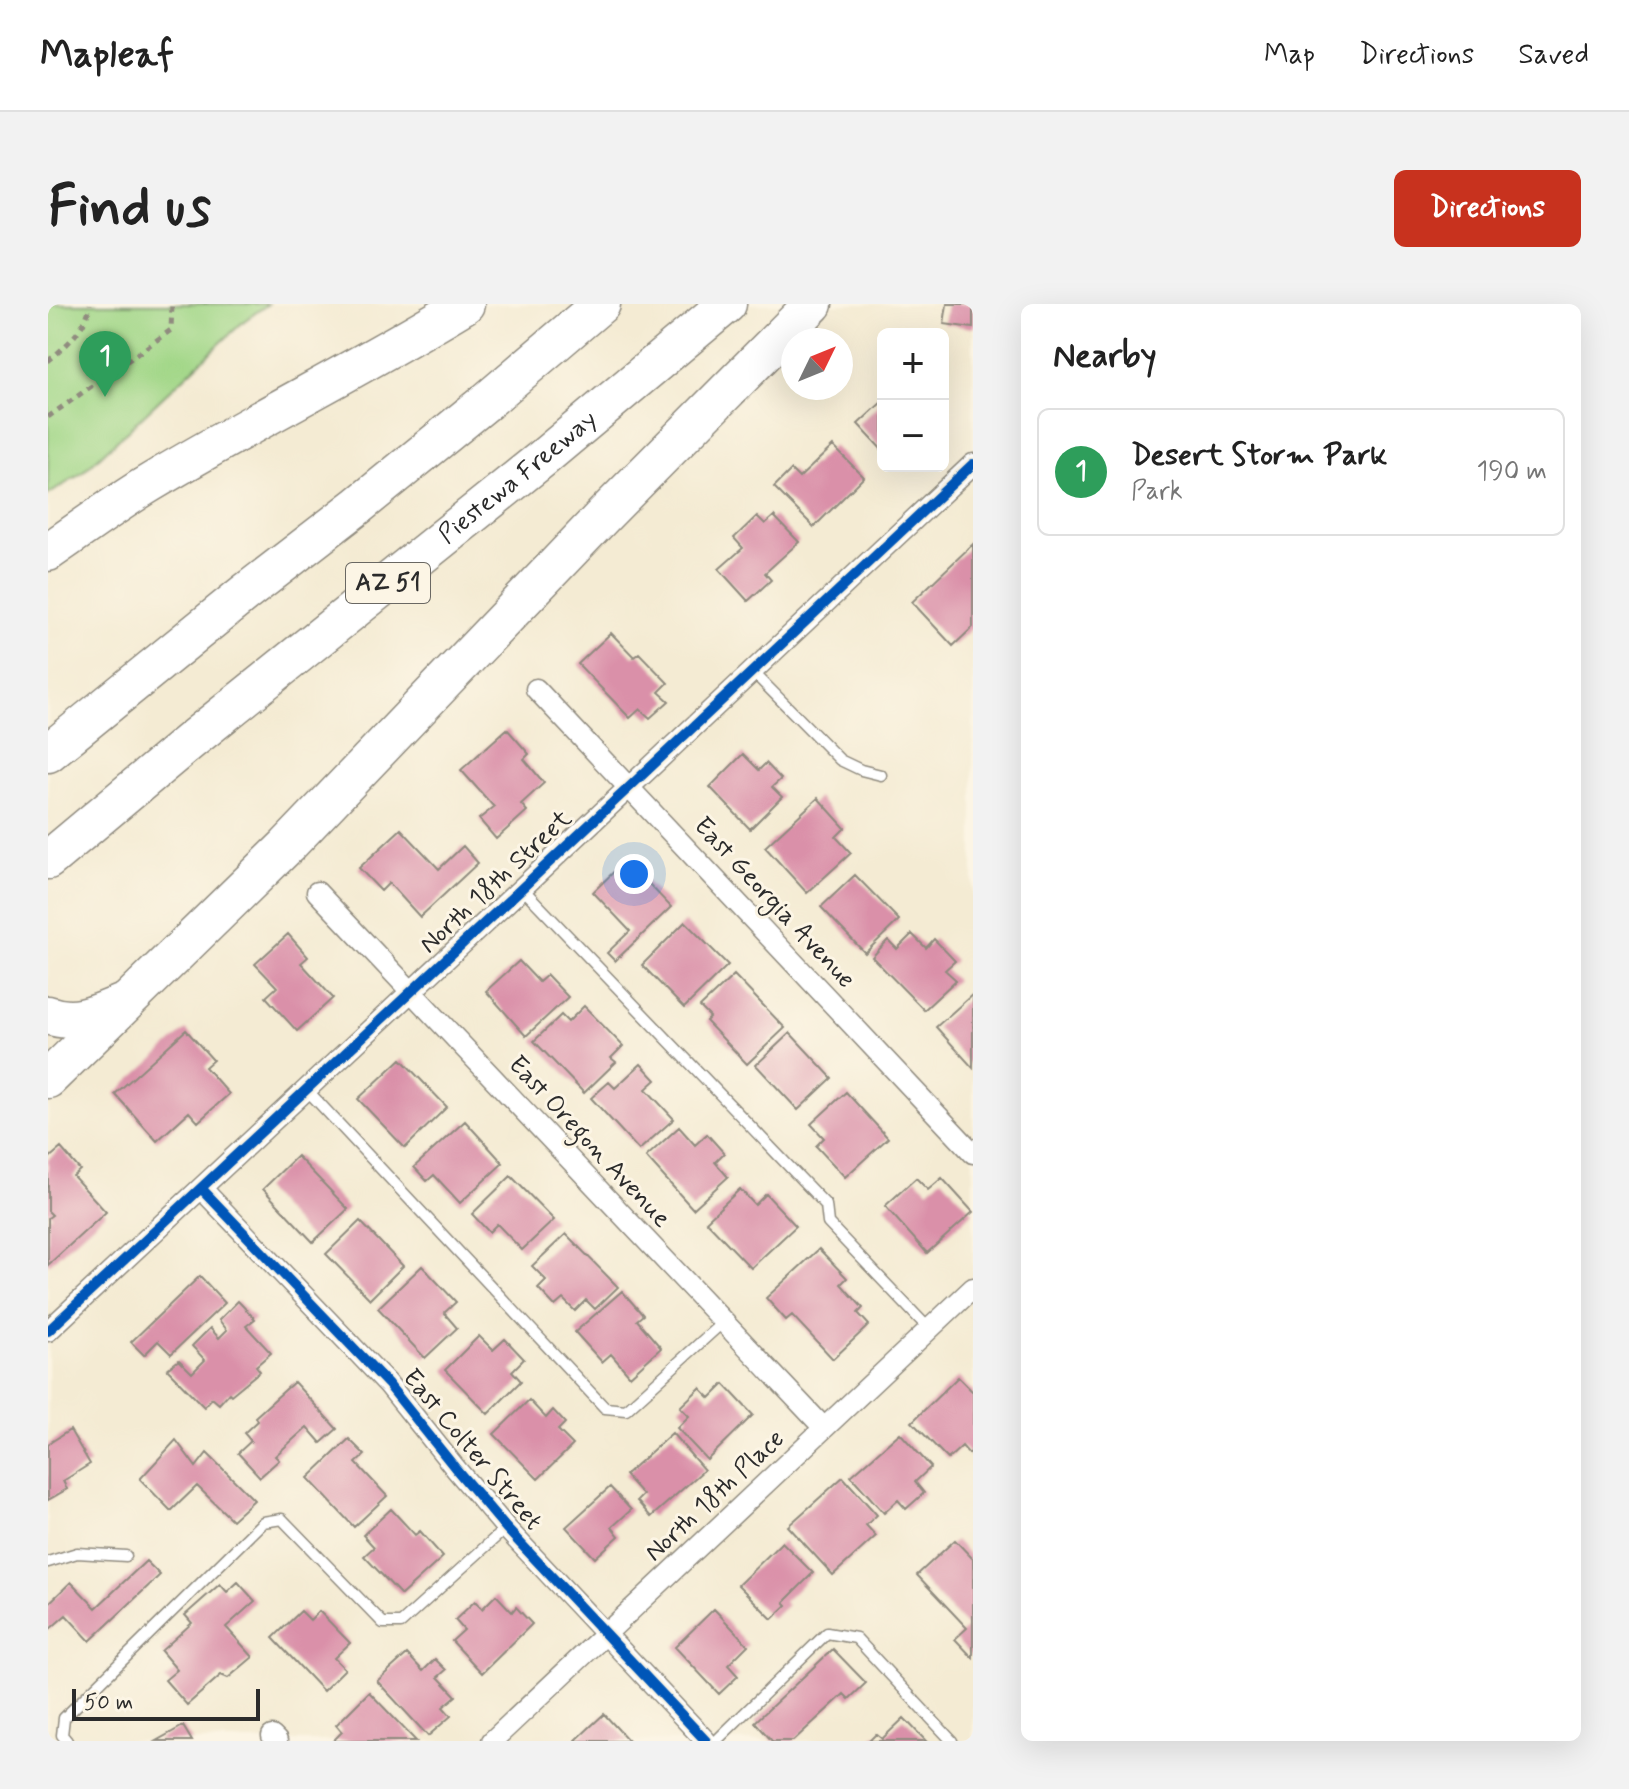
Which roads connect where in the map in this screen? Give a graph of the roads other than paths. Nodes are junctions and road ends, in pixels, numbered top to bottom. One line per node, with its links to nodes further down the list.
1 (465, 304): 6 (highway)
2 (601, 304): 9 (highway, AZ 51)
3 (727, 304): 12 (highway, Piestewa Freeway / AZ 51)
4 (813, 304): 16 (highway)
5 (973, 464): 7 (street, North 18th Street)
6 (48, 552)
7 (752, 671): 10 (lane); 11 (street, North 18th Street)
8 (536, 689): 11 (street, East Georgia Avenue)
9 (48, 753)
10 (881, 775)
11 (629, 788): 13 (street, North 18th Street); 20 (street, East Georgia Avenue)
12 (48, 860)
13 (522, 888): 15 (street, North 18th Street); 24 (lane)
14 (317, 892): 15 (street, East Oregon Avenue)
15 (411, 992): 19 (street, North 18th Street); 23 (street, East Oregon Avenue)
16 (127, 1001): 17 (highway); 18 (highway)
17 (48, 1015)
18 (48, 1079)
19 (307, 1090): 21 (street, North 18th Street); 23 (lane)
20 (973, 1153)
21 (201, 1188): 25 (street, North 18th Street); 27 (street, East Colter Street)
22 (973, 1288): 24 (street, North 18th Place)
23 (723, 1322): 26 (street, East Oregon Avenue)
24 (930, 1330): 26 (street, North 18th Place)
25 (48, 1331)
26 (824, 1428): 30 (street, North 18th Place)
27 (506, 1528): 30 (street, East Colter Street); 31 (lane)
28 (126, 1556): 29 (lane)
29 (48, 1562)
30 (607, 1634): 32 (street, North 18th Place); 33 (street, East Colter Street)
31 (67, 1741)
32 (492, 1741)
33 (706, 1741)
34 (716, 1741): 35 (lane)
35 (952, 1741)

